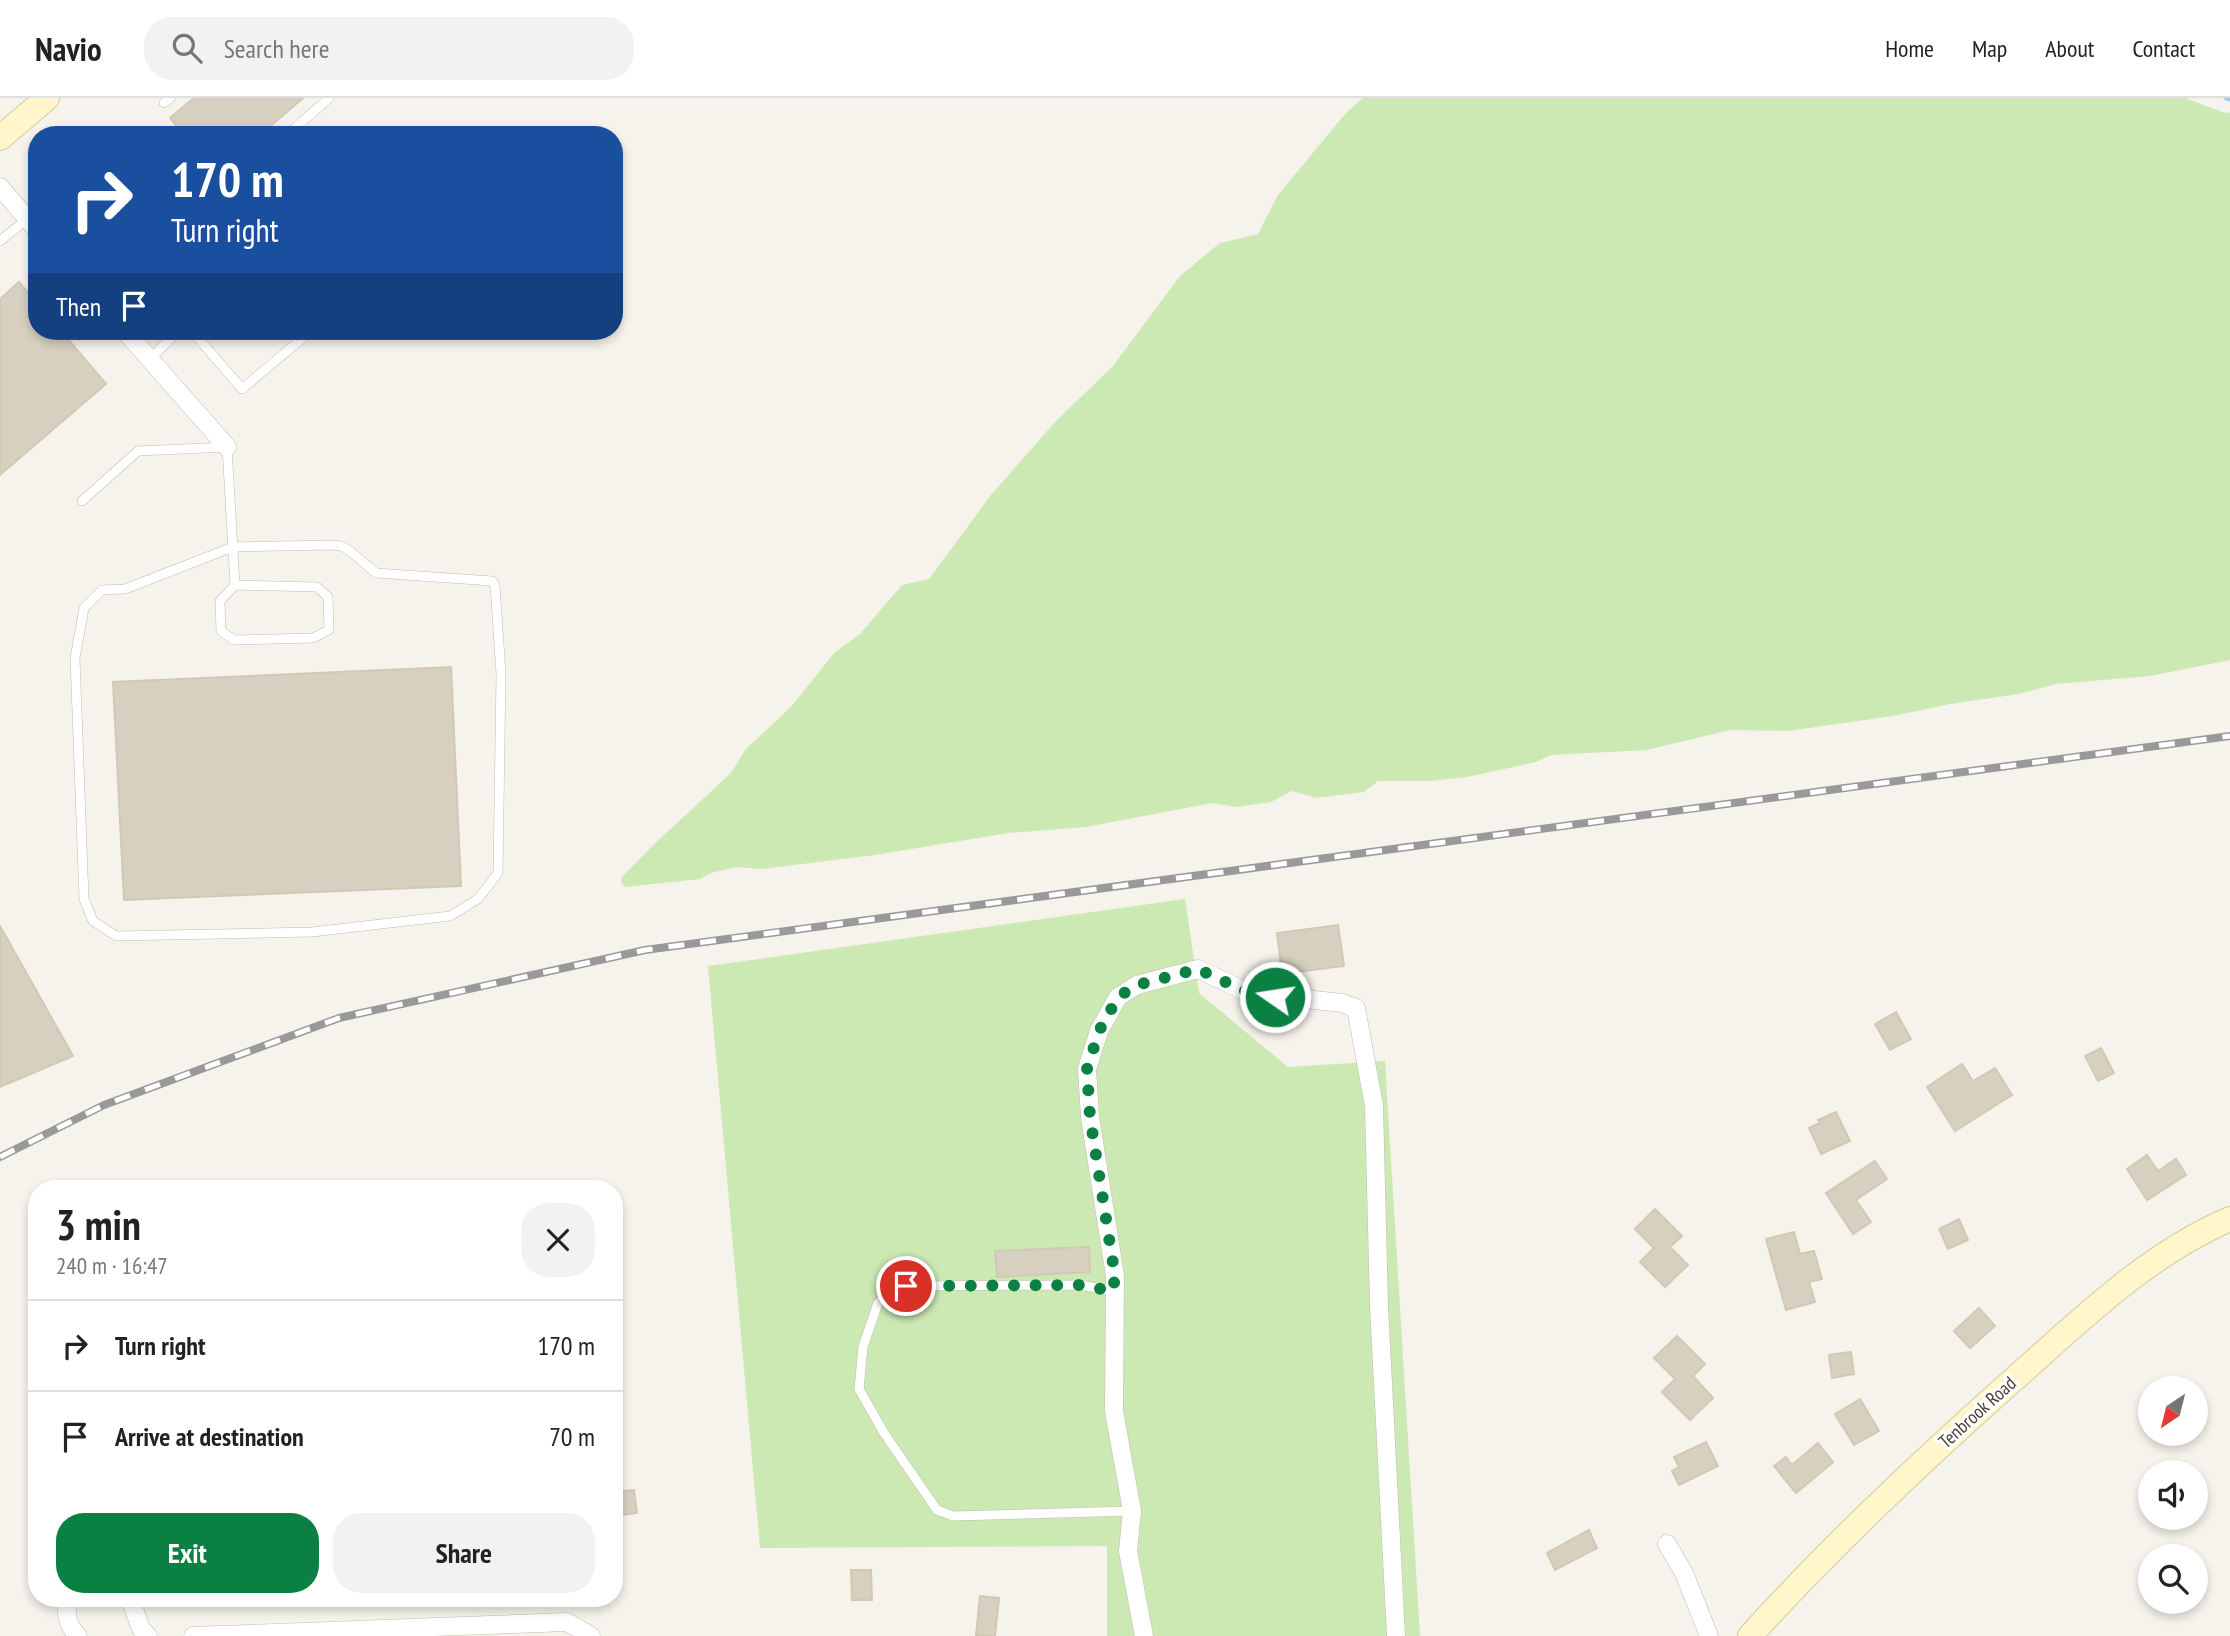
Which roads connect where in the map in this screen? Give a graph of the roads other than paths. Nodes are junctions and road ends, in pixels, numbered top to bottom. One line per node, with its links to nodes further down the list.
1 (47, 98): 4 (street)
2 (328, 98): 3 (lane)
3 (297, 126)
4 (0, 138)
5 (0, 187): 6 (street)
6 (28, 219)
7 (28, 226): 8 (lane)
8 (0, 241)
9 (133, 340): 13 (street)
10 (169, 340): 13 (lane)
11 (200, 340): 12 (lane)
12 (300, 340)
13 (149, 359): 14 (street)
14 (227, 447): 15 (lane); 16 (lane)
15 (82, 501)
16 (233, 547): 16 (lane); 17 (lane)
17 (235, 585): 17 (lane)
18 (2230, 1219): 31 (street, Tenbrook Road)
19 (1113, 1291): 20 (street); 20 (lane); 29 (street)
20 (1132, 1511): 28 (street)
21 (1667, 1544): 30 (street)
22 (66, 1607): 24 (street)
23 (135, 1607): 25 (street)
24 (78, 1636)
25 (148, 1636)
26 (193, 1636): 27 (street)
27 (591, 1636)
28 (1144, 1636)
29 (1396, 1636)
30 (1709, 1636)
31 (1750, 1636)

